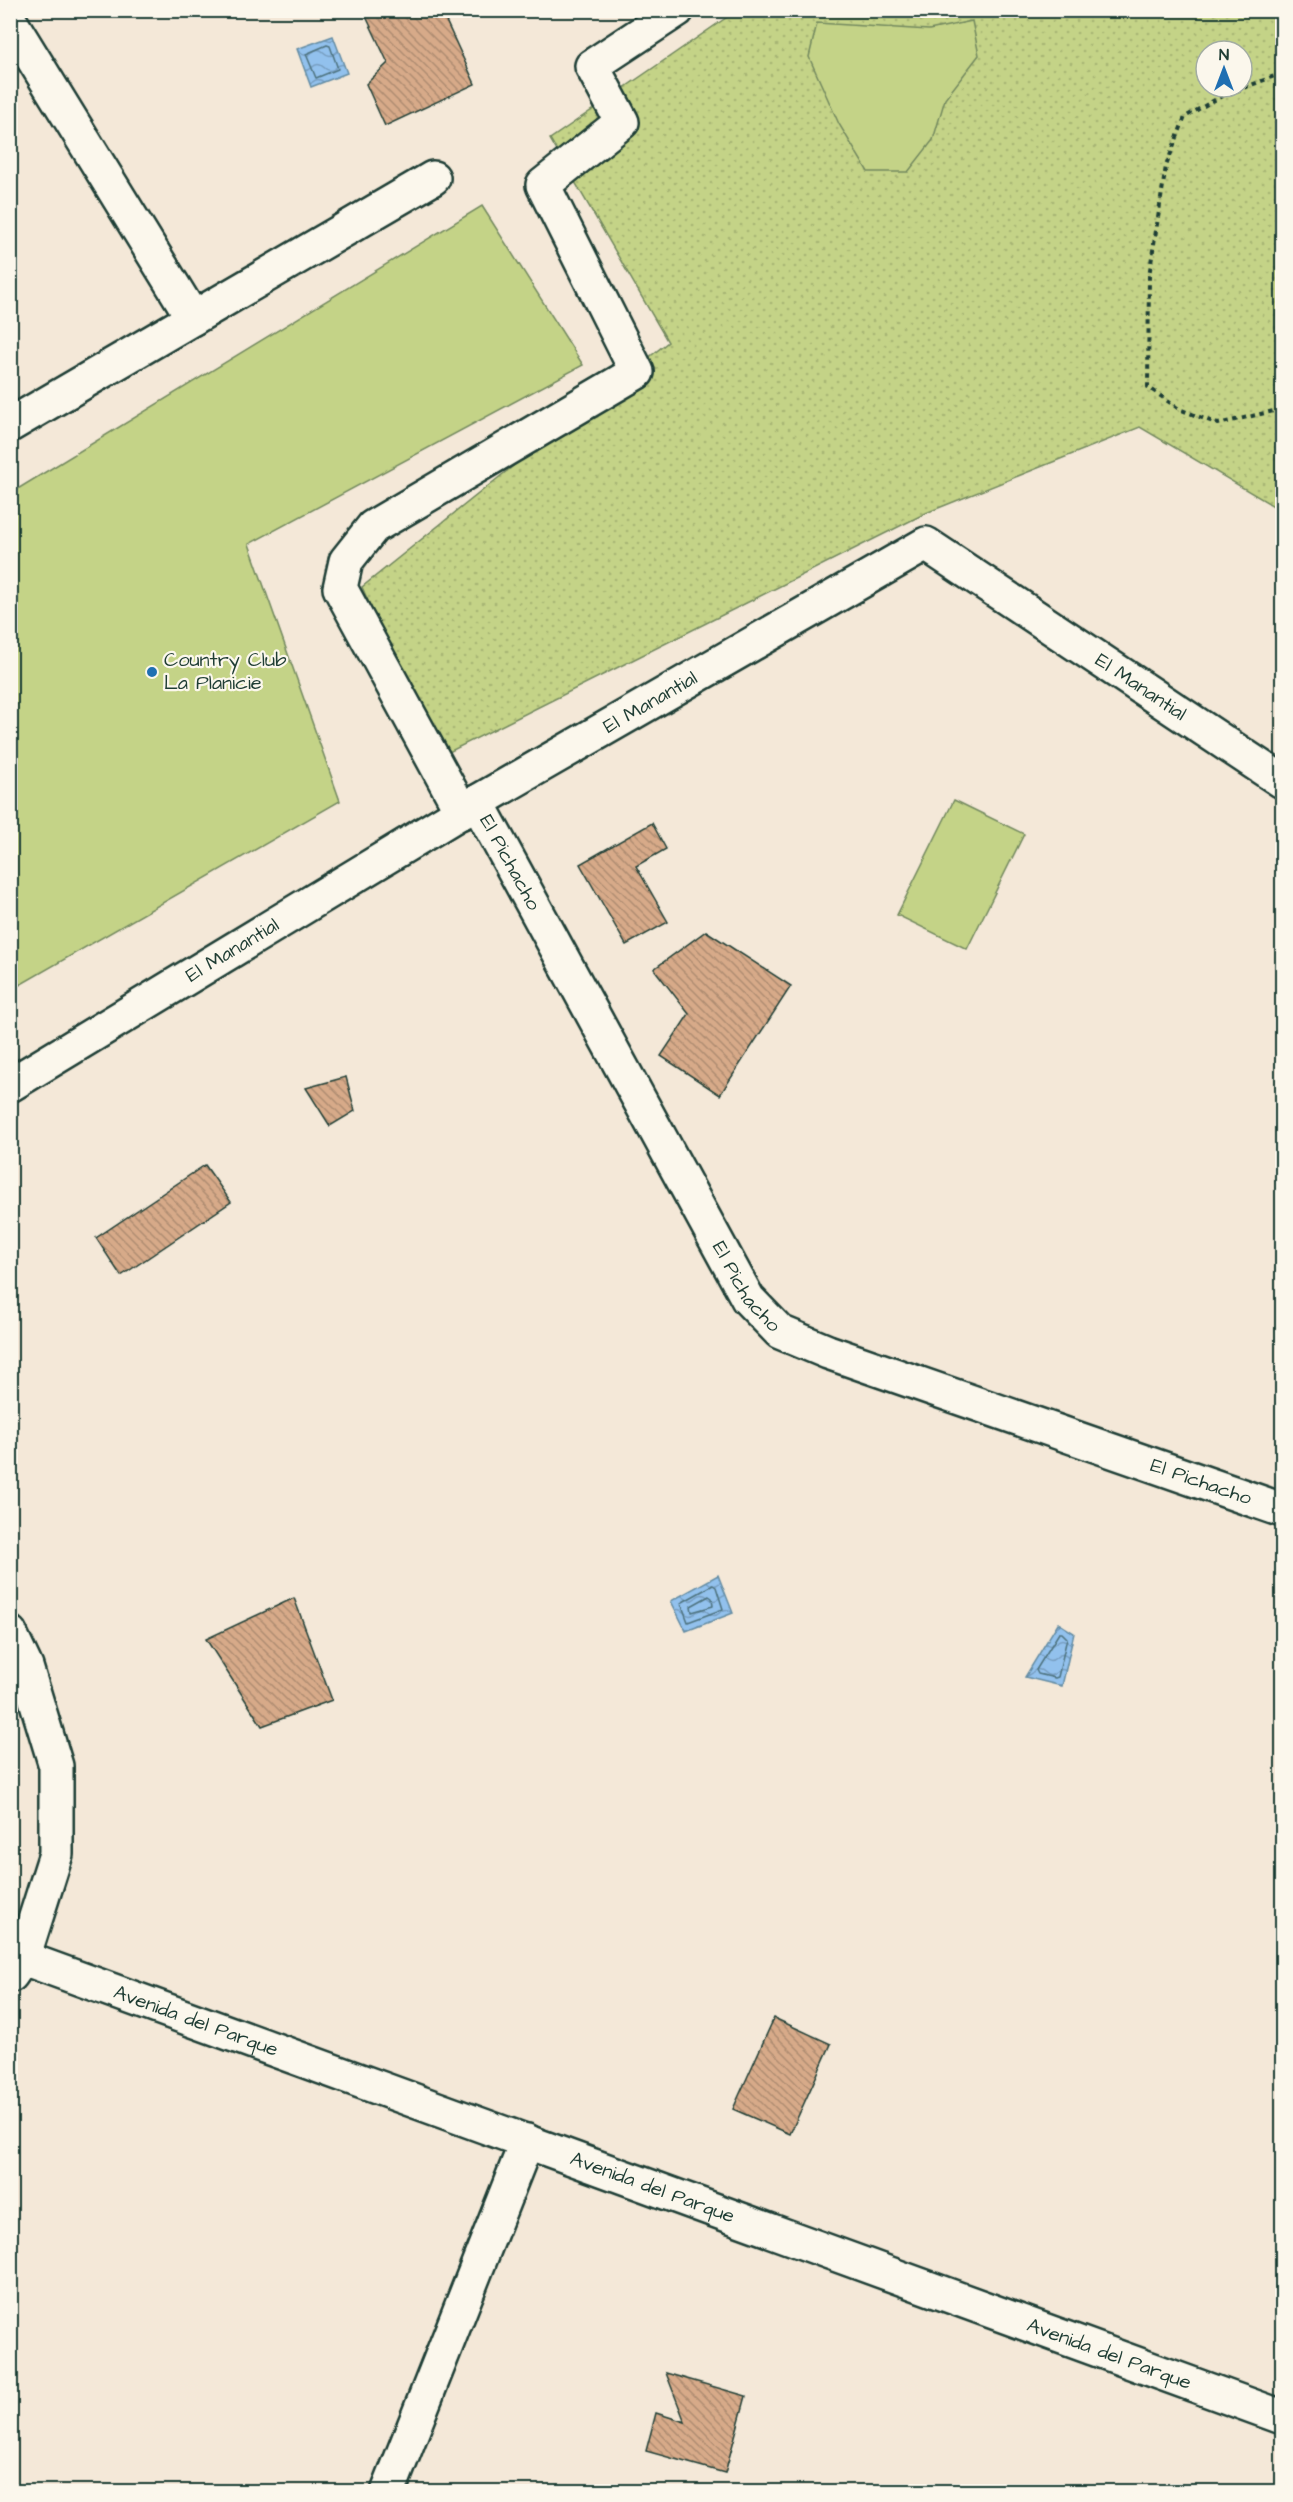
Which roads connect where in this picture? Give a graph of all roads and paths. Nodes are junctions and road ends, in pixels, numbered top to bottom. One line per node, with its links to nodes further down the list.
1 (677, 10): 9 (street, El Pichacho)
2 (10, 21): 5 (street)
3 (1282, 73): 6 (path)
4 (433, 178): 5 (street)
5 (193, 318): 7 (street)
6 (1282, 409)
7 (10, 425)
8 (1282, 781): 9 (street, El Manantial)
9 (470, 807): 10 (street, El Manantial); 11 (street, El Pichacho)
10 (10, 1084)
11 (1282, 1510)
12 (10, 1633): 13 (street)
13 (17, 1968): 14 (street, Avenida del Parque)
14 (527, 2141): 15 (street, Avenida del Parque); 16 (street)
15 (1282, 2416)
16 (388, 2492)

